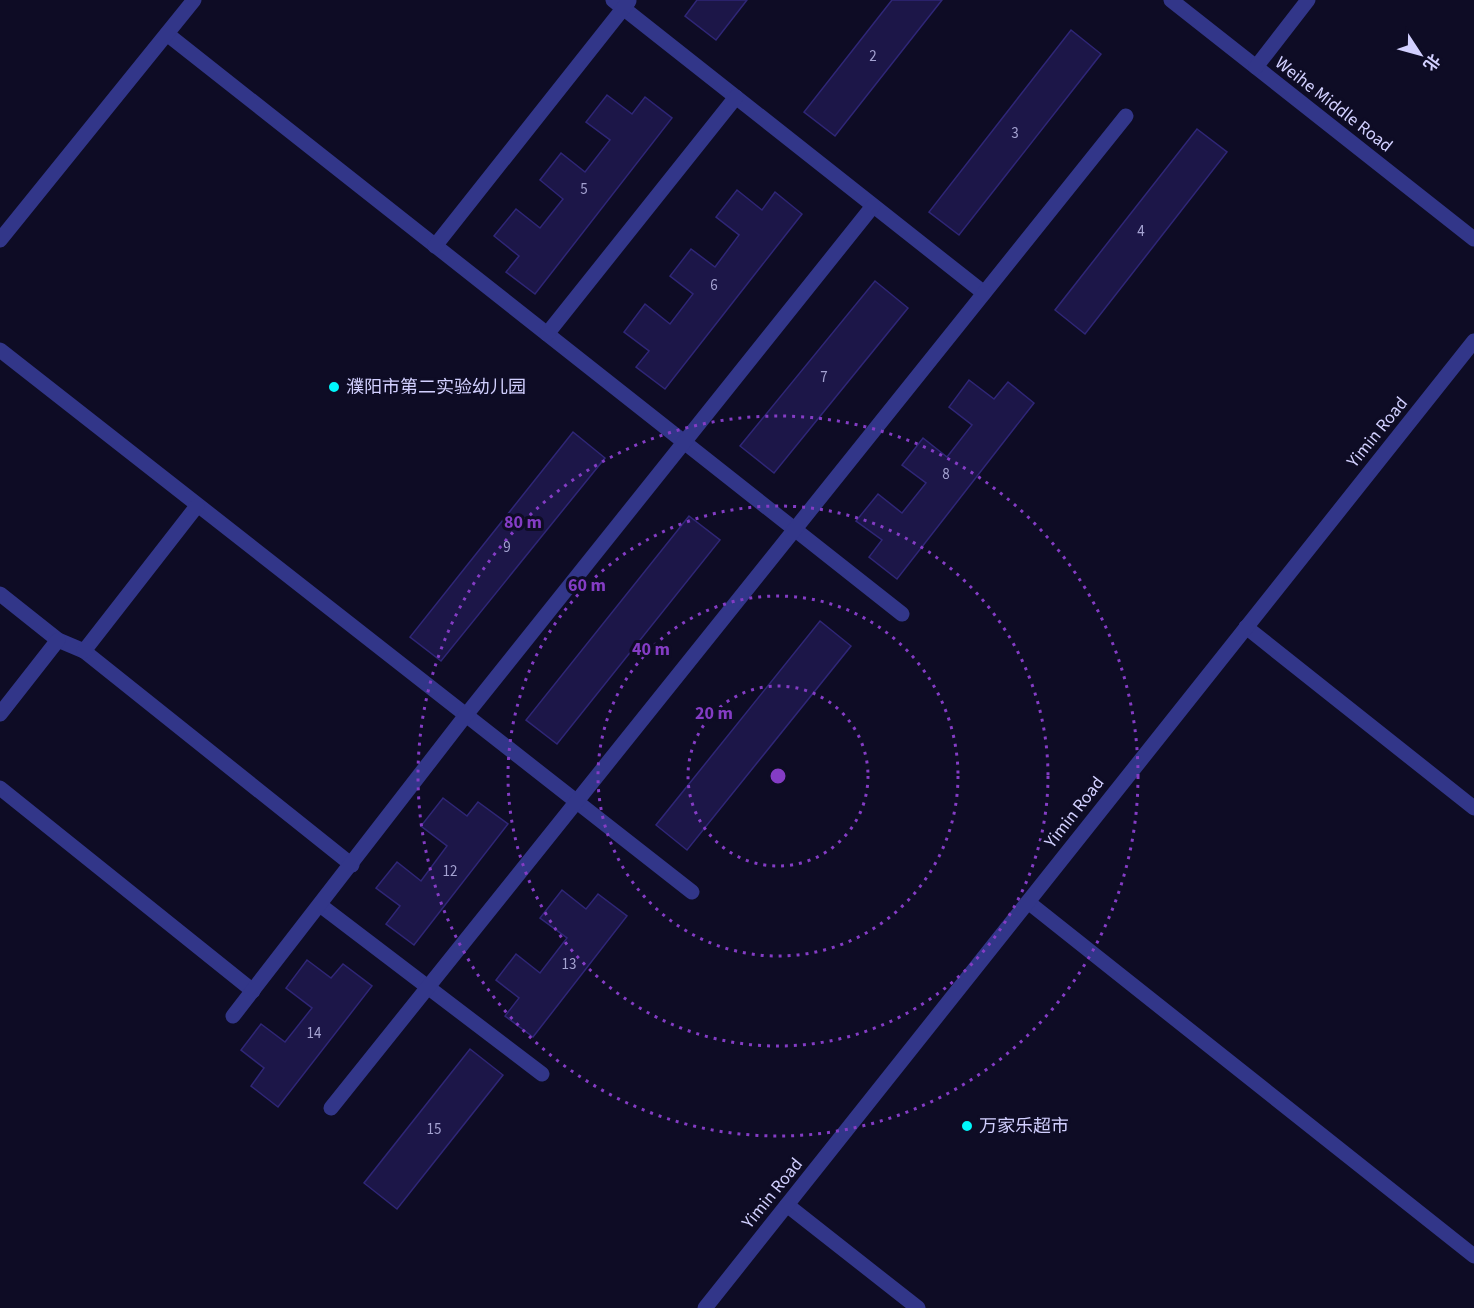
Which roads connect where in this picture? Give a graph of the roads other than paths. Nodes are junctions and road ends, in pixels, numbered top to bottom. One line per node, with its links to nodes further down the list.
1 (194, 0): 5 (street)
2 (1171, 0): 6 (street, Weihe Middle Road)
3 (1308, 0): 6 (street)
4 (622, 3): 7 (street); 12 (street)
5 (167, 34): 11 (street); 12 (street)
6 (1256, 67): 10 (street, Weihe Middle Road)
7 (736, 97): 9 (street); 14 (street)
8 (1126, 116): 13 (street)
9 (873, 206): 13 (street); 17 (street)
10 (1474, 239)
11 (0, 240)
12 (435, 246): 14 (street)
13 (984, 293): 19 (street)
14 (547, 334): 17 (street)
15 (1474, 341): 22 (street, Yimin Road)
16 (0, 350): 18 (street)
17 (684, 442): 19 (street); 26 (street)
18 (197, 506): 24 (street); 26 (street)
19 (795, 529): 21 (street); 28 (street)
20 (0, 594): 23 (street)
21 (902, 614)
22 (1246, 627): 29 (street); 32 (street, Yimin Road)
23 (58, 640): 24 (street); 25 (street)
24 (84, 651): 30 (street)
25 (0, 714)
26 (466, 715): 28 (street); 30 (street)
27 (0, 788): 35 (street)
28 (576, 802): 31 (street); 34 (street)
29 (1474, 808)
30 (352, 865): 33 (street)
31 (692, 892)
32 (1028, 902): 39 (street, Yimin Road); 40 (street)
33 (320, 905): 34 (street); 35 (street)
34 (429, 987): 37 (street); 38 (street)
35 (254, 991): 36 (street)
36 (233, 1016)
37 (542, 1074)
38 (331, 1108)
39 (788, 1204): 41 (street, Yimin Road); 42 (street)
40 (1474, 1256)
41 (705, 1308)
42 (918, 1308)

